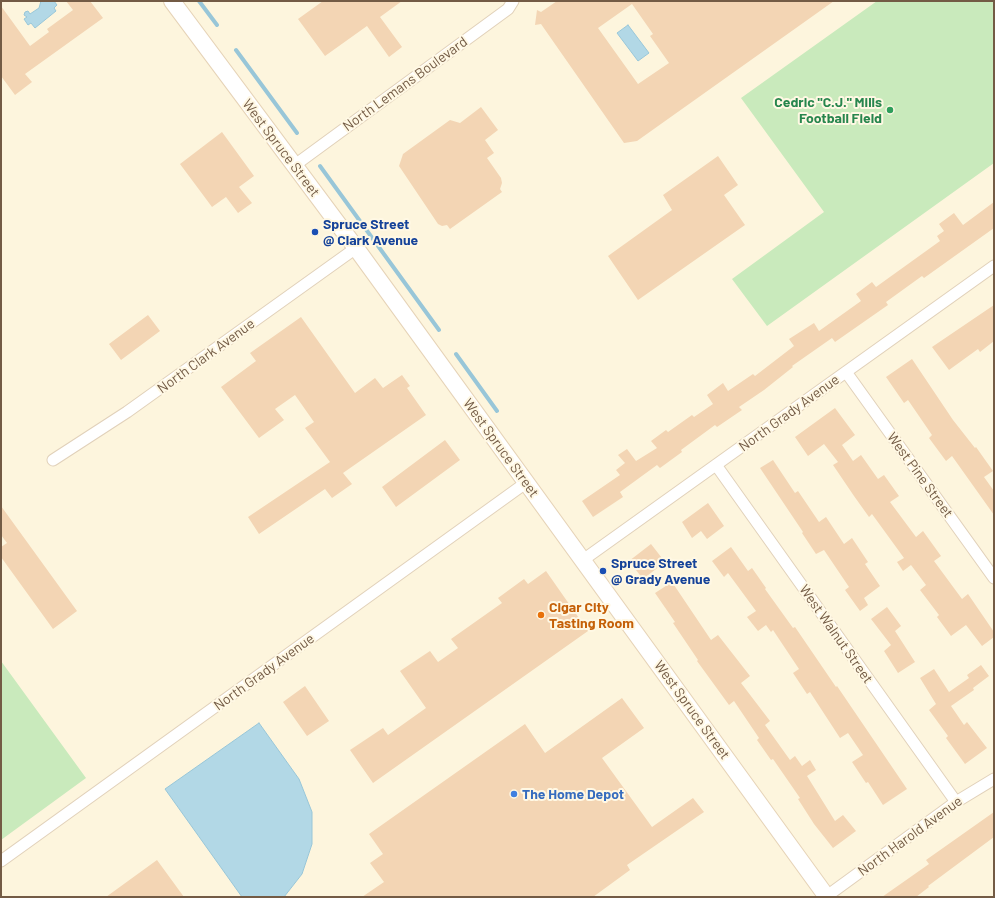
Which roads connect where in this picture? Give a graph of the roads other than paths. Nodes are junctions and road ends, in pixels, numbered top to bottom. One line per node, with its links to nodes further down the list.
1 (172, 1): 3 (street, West Spruce Street)
2 (513, 1): 3 (street, North Lemans Boulevard)
3 (294, 165): 4 (street, West Spruce Street)
4 (356, 248): 7 (street, North Clark Avenue); 9 (street, West Spruce Street)
5 (994, 266): 6 (street, North Grady Avenue)
6 (846, 372): 8 (street, North Grady Avenue); 11 (street, West Pine Street)
7 (53, 460)
8 (716, 465): 10 (street, North Grady Avenue); 13 (street, West Walnut Street)
9 (527, 482): 10 (street, West Spruce Street); 14 (street, North Grady Avenue)
10 (583, 560): 15 (street, West Spruce Street)
11 (994, 578)
12 (994, 779): 13 (street, North Harold Avenue)
13 (956, 802): 15 (street, North Harold Avenue)
14 (1, 861)
15 (827, 897)

